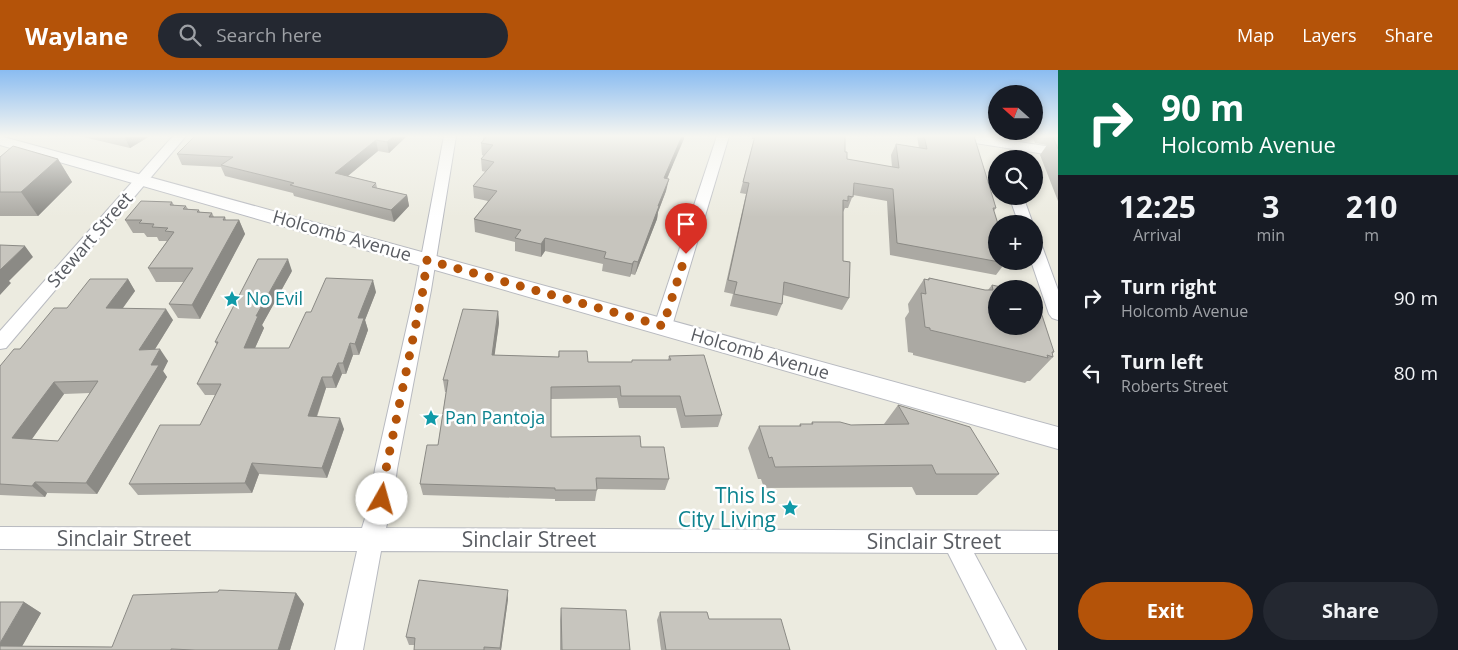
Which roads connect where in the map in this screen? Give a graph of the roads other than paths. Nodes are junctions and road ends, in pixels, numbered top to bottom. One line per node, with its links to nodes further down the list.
1 (82, 163): 5 (street, Holcomb Avenue)
2 (157, 163): 5 (street, Stewart Street)
3 (445, 163): 6 (street)
4 (714, 163): 9 (street)
5 (142, 180): 6 (street, Holcomb Avenue); 10 (street, Stewart Street)
6 (427, 260): 9 (street, Holcomb Avenue); 13 (street)
7 (1042, 270): 8 (street)
8 (1058, 314)
9 (663, 326): 11 (street, Holcomb Avenue)
10 (0, 343)
11 (1058, 438)
12 (0, 538): 13 (street, Sinclair Street)
13 (371, 540): 14 (street, Sinclair Street); 16 (street)
14 (956, 542): 15 (street, Sinclair Street); 17 (street)
15 (1058, 542)
16 (349, 650)
17 (1012, 650)

